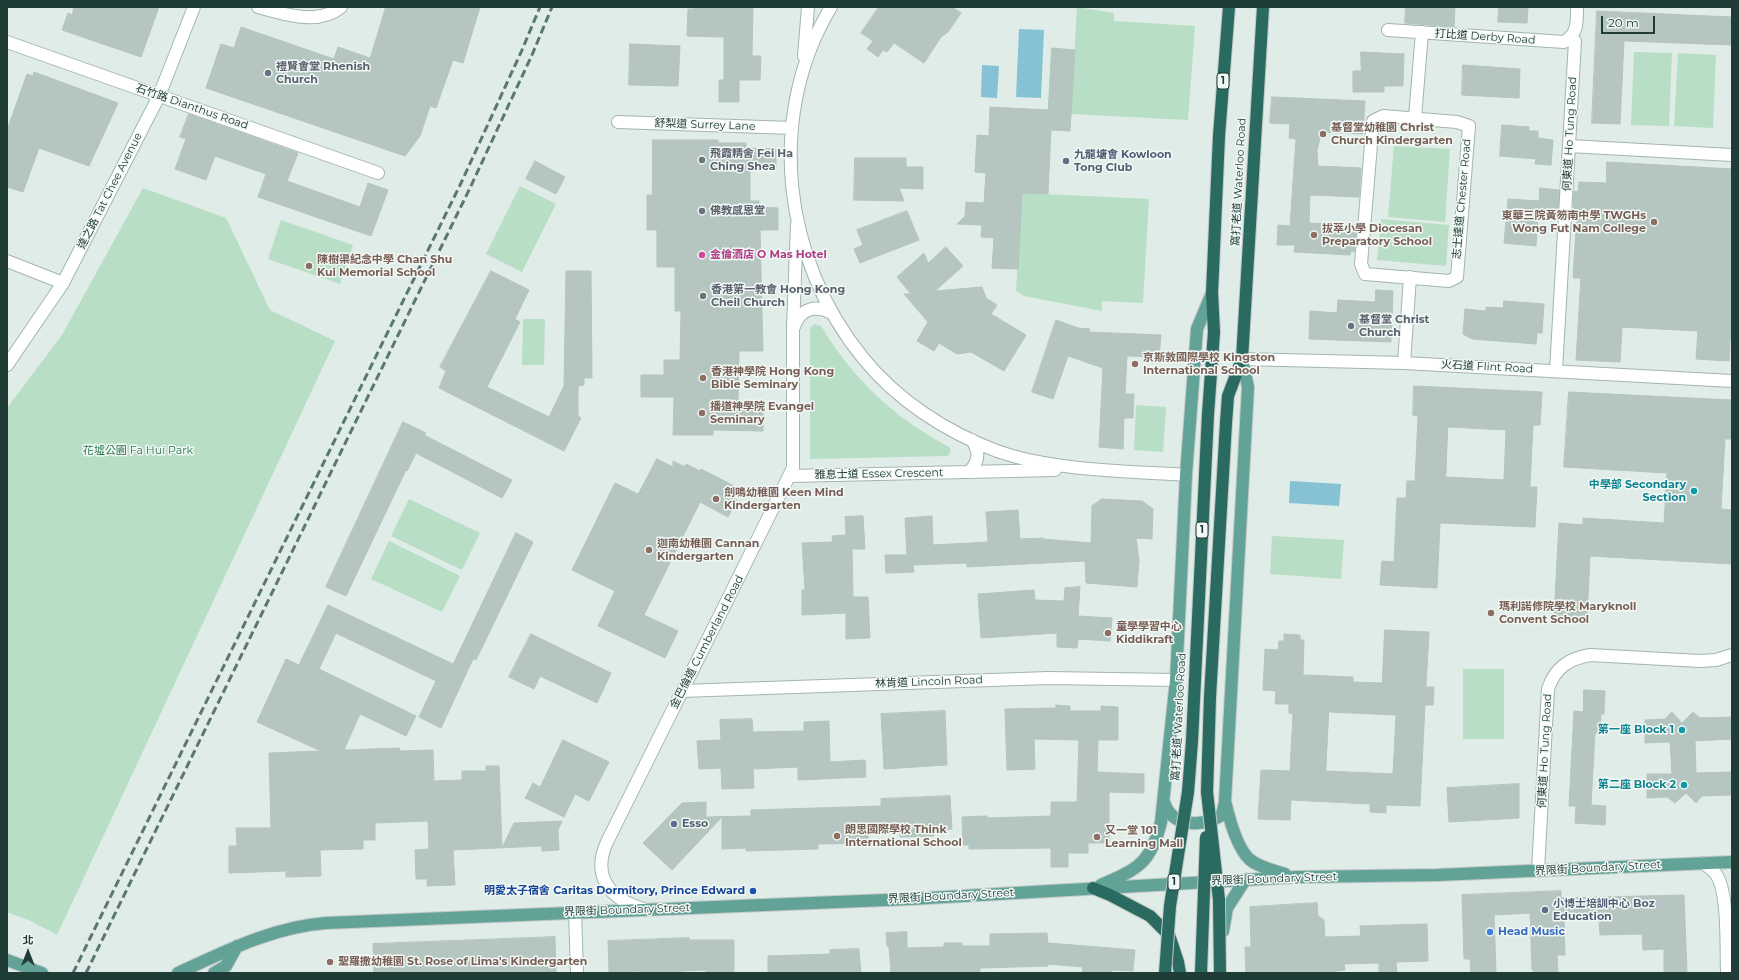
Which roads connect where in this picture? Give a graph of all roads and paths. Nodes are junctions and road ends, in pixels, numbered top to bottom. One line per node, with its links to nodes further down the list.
1 (194, 7): 14 (street, 達之路 Tat Chee Avenue)
2 (258, 7): 3 (street)
3 (341, 7)
4 (808, 7): 13 (street)
5 (831, 7): 13 (street)
6 (1228, 7): 25 (highway, 窩打老道 Waterloo Road / 1)
7 (1263, 7): 28 (highway, 窩打老道 Waterloo Road / 1)
8 (1577, 7): 10 (street, 打比道 Derby Road)
9 (1388, 30): 10 (street, 打比道 Derby Road)
10 (1422, 32): 15 (street)
11 (1575, 41): 18 (street, 何東道 Ho Tung Road)
12 (7, 42): 14 (street, 石竹路 Dianthus Road)
13 (804, 69): 17 (street)
14 (159, 96): 20 (street, 石竹路 Dianthus Road); 24 (street, 達之路 Tat Chee Avenue)
15 (1415, 118): 23 (street, 志士達道 Chester Road); 23 (street, 志士達道 Chester Road)
16 (618, 122): 17 (street, 舒梨道 Surrey Lane)
17 (792, 128): 21 (street)
18 (1569, 146): 19 (street); 31 (street, 何東道 Ho Tung Road)
19 (1732, 155)
20 (378, 173)
21 (797, 224): 26 (street, 雅息士道 Essex Crescent); 27 (street, 金巴倫道 Cumberland Road)
22 (7, 261): 24 (street)
23 (1410, 277): 29 (street)
24 (63, 283): 30 (street, 達之路 Tat Chee Avenue)
25 (1212, 293): 36 (main road, 窩打老道 Waterloo Road); 58 (highway, 窩打老道 Waterloo Road / 1, bridge)
26 (832, 314): 27 (street); 33 (street, 雅息士道 Essex Crescent)
27 (793, 328): 37 (street, 金巴倫道 Cumberland Road)
28 (1242, 359): 29 (street, 火石道 Flint Road); 41 (highway, 窩打老道 Waterloo Road / 1); 42 (main road, 窩打老道 Waterloo Road)
29 (1404, 363): 31 (street, 火石道 Flint Road)
30 (7, 364)
31 (1556, 371): 32 (street, 火石道 Flint Road)
32 (1732, 381)
33 (972, 440): 34 (street, 雅息士道 Essex Crescent); 35 (street)
34 (1080, 468): 35 (street, 雅息士道 Essex Crescent); 36 (street, 雅息士道 Essex Crescent)
35 (969, 472): 37 (street, 雅息士道 Essex Crescent)
36 (1186, 475): 39 (main road, 窩打老道 Waterloo Road)
37 (790, 476): 40 (street, 金巴倫道 Cumberland Road)
38 (1732, 655): 46 (street, 何東道 Ho Tung Road)
39 (1176, 680): 40 (street, 林肯道 Lincoln Road); 43 (main road, 窩打老道 Waterloo Road)
40 (682, 691): 50 (street, 金巴倫道 Cumberland Road)
41 (1207, 792): 60 (highway, bridge); 61 (highway, 窩打老道 Waterloo Road / 1, bridge)
42 (1225, 801): 43 (main road); 47 (main road, 窩打老道 Waterloo Road)
43 (1164, 802): 49 (main road, 窩打老道 Waterloo Road)
44 (1732, 862): 45 (main road, 界限街 Boundary Street)
45 (1703, 863): 46 (main road, 界限街 Boundary Street); 62 (street)
46 (1538, 870): 47 (main road, 界限街 Boundary Street)
47 (1296, 877): 48 (main road, 界限街 Boundary Street)
48 (1245, 880): 49 (main road, 界限街 Boundary Street); 61 (main road, 窩打老道 Waterloo Road)
49 (1093, 888): 50 (main road, 界限街 Boundary Street); 59 (highway)
50 (647, 910): 51 (main road, 界限街 Boundary Street)
51 (575, 912): 52 (main road, 界限街 Boundary Street); 57 (street)
52 (237, 946): 55 (main road, 界限街 Boundary Street); 56 (main road)
53 (7, 960): 54 (main road)
54 (42, 973)
55 (178, 973)
56 (214, 973)
57 (577, 973)
58 (1165, 973)
59 (1180, 973)
60 (1200, 973)
61 (1220, 973)
62 (1727, 973)

